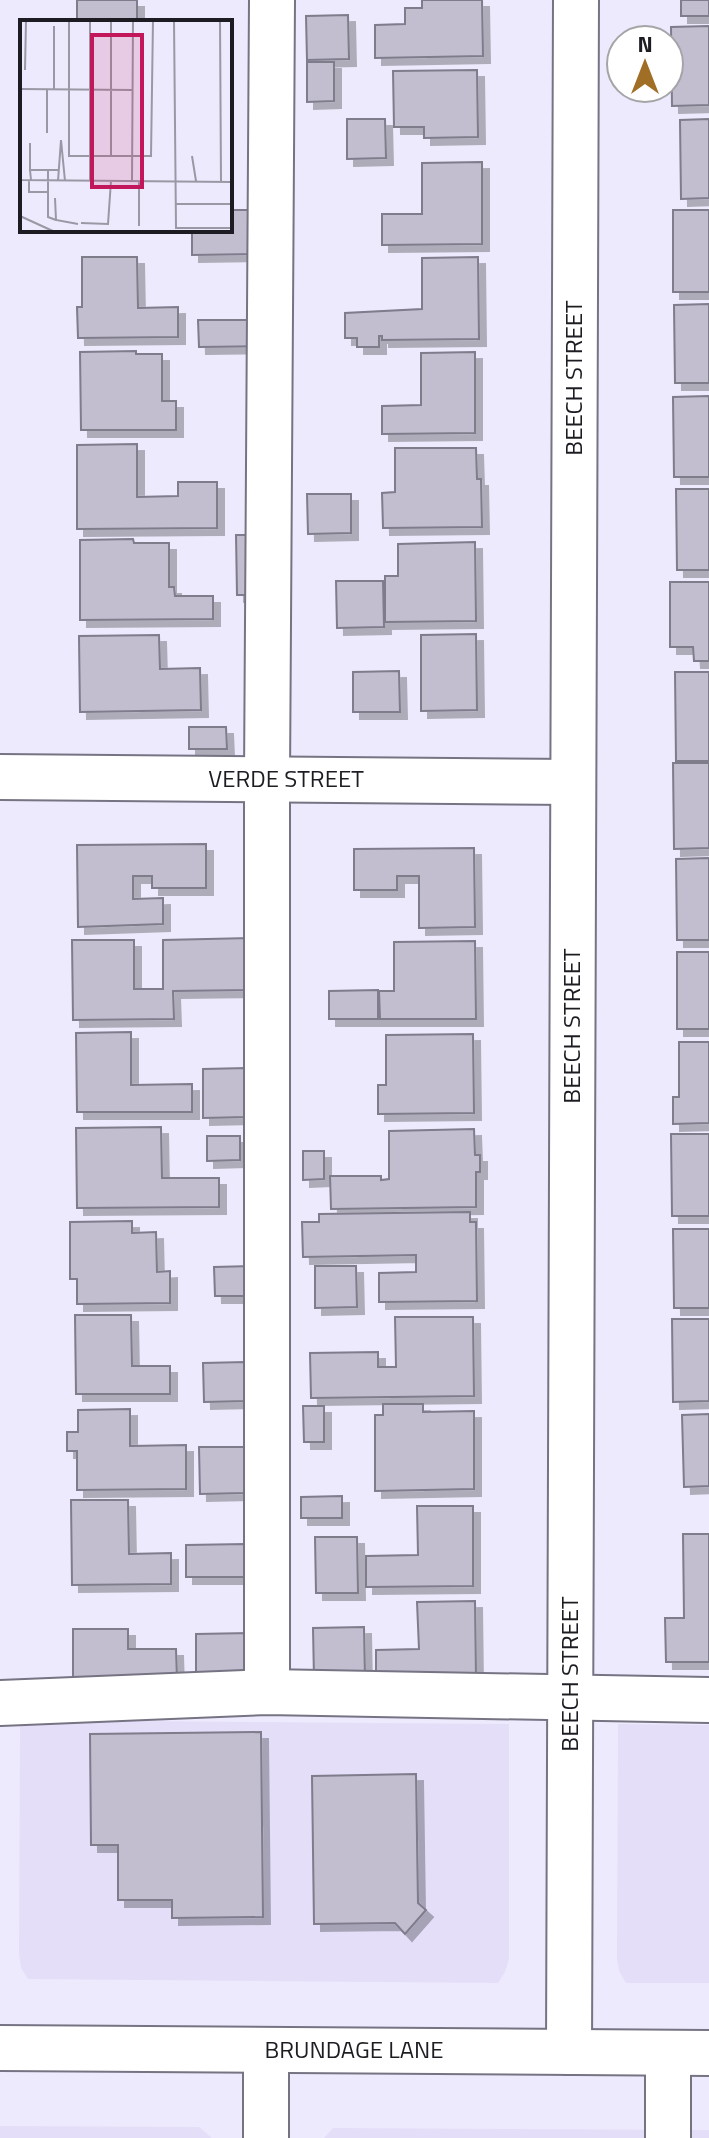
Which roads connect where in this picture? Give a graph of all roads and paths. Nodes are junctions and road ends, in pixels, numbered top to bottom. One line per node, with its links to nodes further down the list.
1 (272, 0): 4 (street)
2 (576, 0): 5 (street, BEECH STREET)
3 (0, 777): 4 (street, VERDE STREET)
4 (267, 779): 5 (street, VERDE STREET); 6 (street)
5 (573, 782): 7 (street, BEECH STREET)
6 (267, 1692): 7 (street); 9 (street)
7 (570, 1699): 8 (street); 12 (street, BEECH STREET)
8 (709, 1700)
9 (0, 1703)
10 (0, 2048): 11 (street, BRUNDAGE LANE)
11 (266, 2050): 12 (street, BRUNDAGE LANE); 14 (street)
12 (569, 2052): 13 (street, BRUNDAGE LANE)
13 (688, 2053): 15 (street)
14 (266, 2138)
15 (668, 2138)

